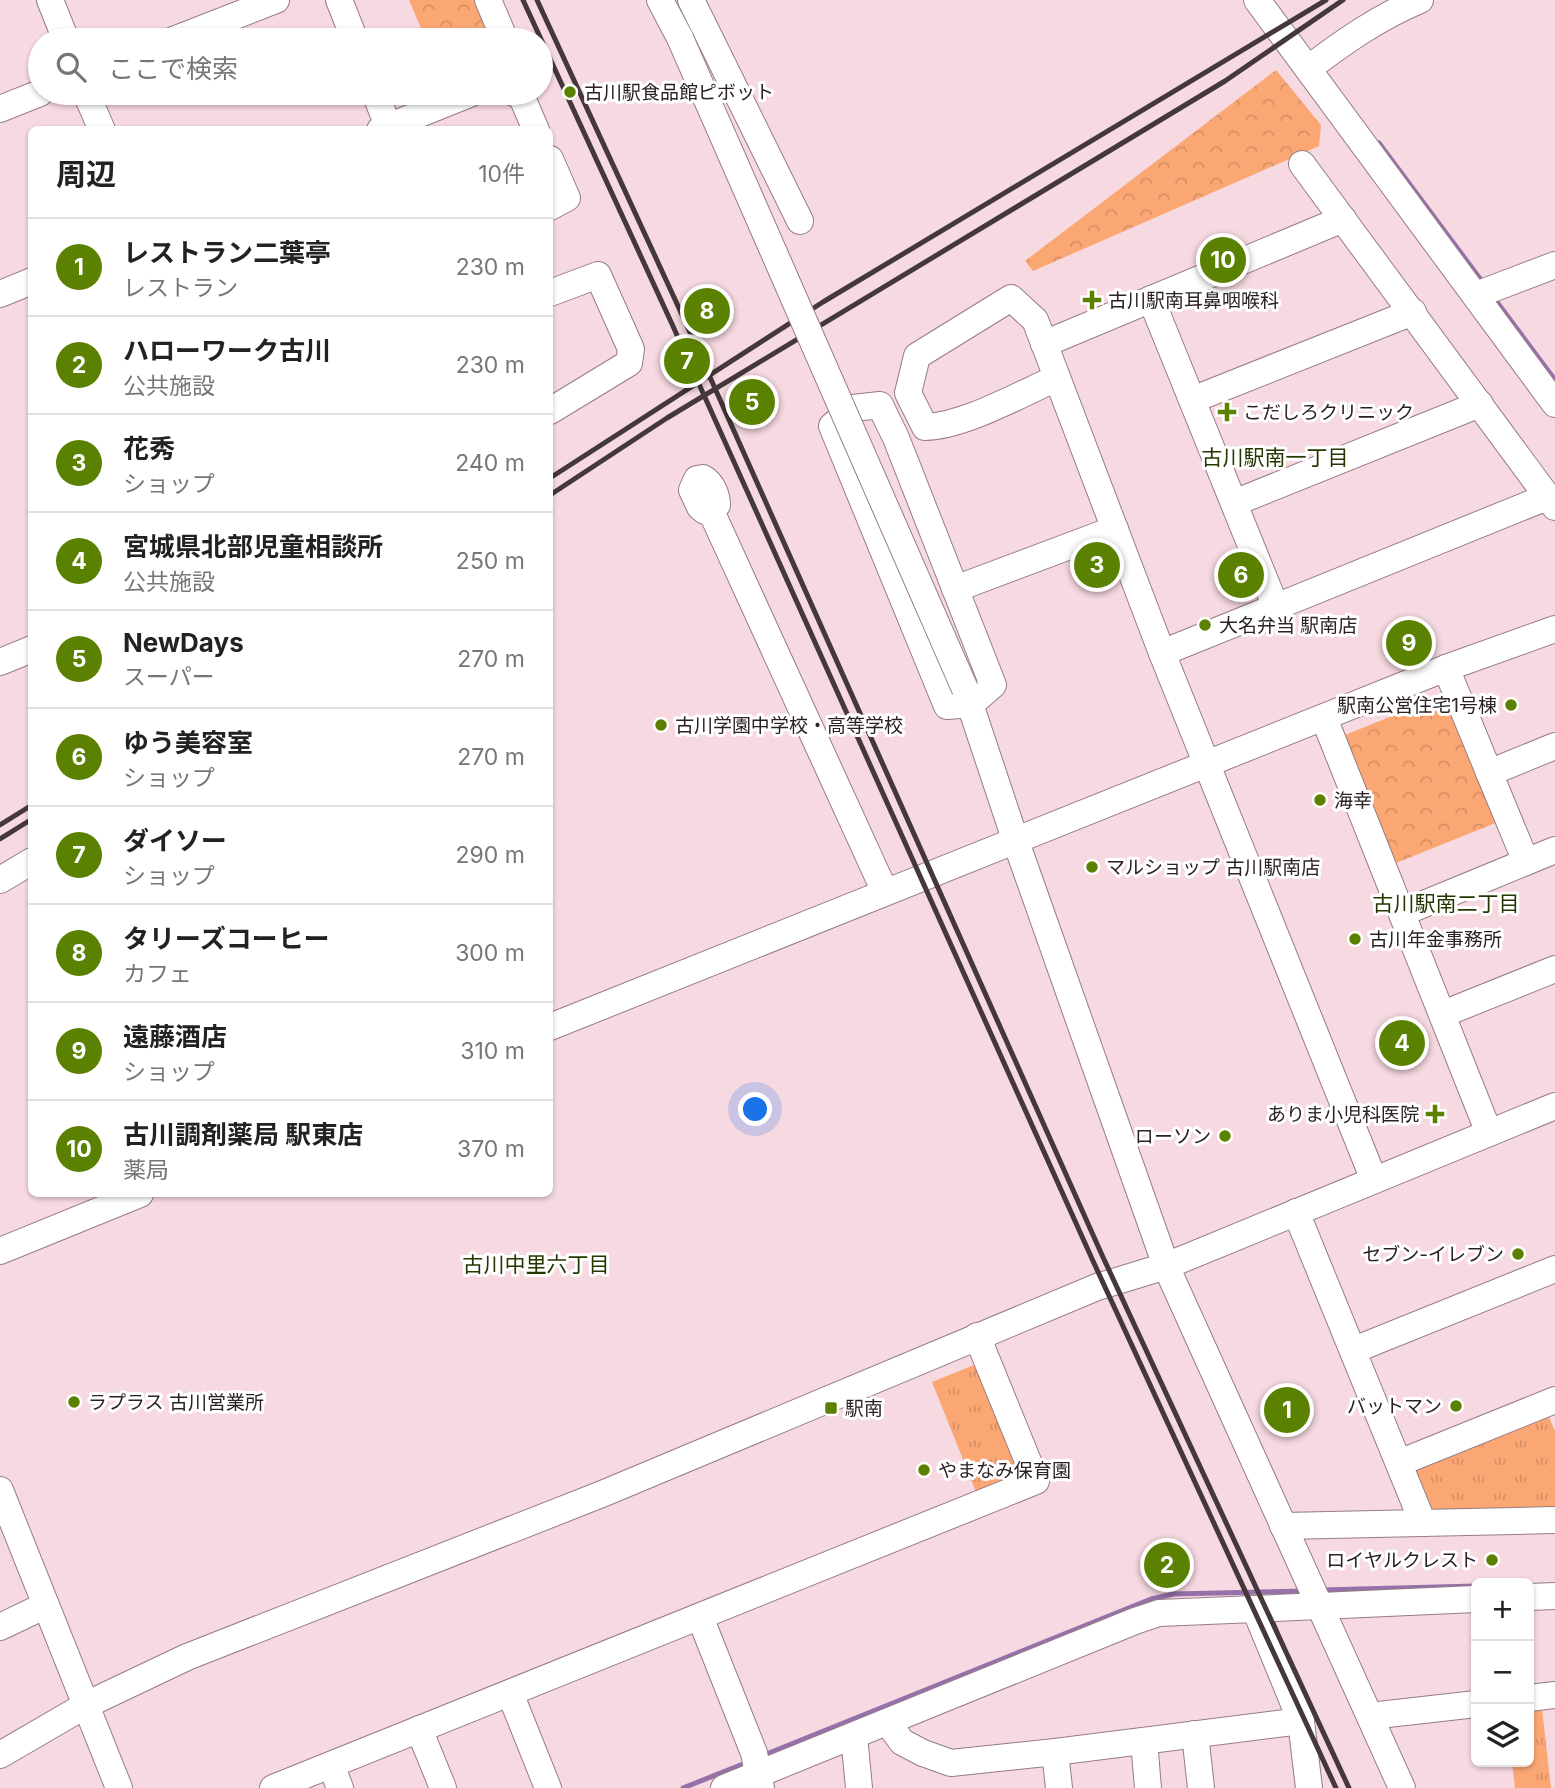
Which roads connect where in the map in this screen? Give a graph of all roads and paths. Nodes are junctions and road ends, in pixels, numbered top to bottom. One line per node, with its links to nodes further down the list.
1 (50, 0): 9 (street)
2 (276, 0): 10 (street)
3 (339, 0): 11 (street)
4 (488, 0): 12 (street)
5 (660, 0): 53 (street, bridge)
6 (691, 0): 28 (street)
7 (1257, 0): 13 (street)
8 (1420, 0): 13 (street)
9 (60, 28)
10 (204, 28)
11 (350, 28)
12 (500, 28)
13 (1309, 68): 31 (street)
14 (28, 98): 19 (street)
15 (91, 105): 20 (street)
16 (378, 105): 21 (street)
17 (442, 105): 22 (street)
18 (525, 105): 23 (street)
19 (0, 109)
20 (100, 126)
21 (383, 126)
22 (389, 126)
23 (534, 126)
24 (1302, 164): 27 (street)
25 (553, 166): 26 (street)
26 (553, 205)
27 (1343, 219): 34 (street); 35 (street)
28 (800, 221)
29 (1555, 265): 31 (street)
30 (28, 283): 33 (street)
31 (1485, 291): 40 (street)
32 (553, 292): 41 (street)
33 (0, 294)
34 (1151, 299): 36 (street); 38 (street)
35 (1413, 312): 38 (street); 39 (street)
36 (1044, 344): 37 (street); 37 (street)
37 (1057, 378): 45 (street)
38 (1192, 400): 43 (street)
39 (1480, 404): 42 (street); 43 (street)
40 (1555, 404)
41 (553, 409)
42 (1551, 502): 47 (street)
43 (1234, 503): 47 (street)
44 (711, 511): 63 (street)
45 (1115, 529): 46 (street); 50 (street)
46 (955, 589): 53 (street); 53 (street)
47 (1275, 605): 50 (street)
48 (1555, 629): 52 (street)
49 (28, 651): 51 (street)
50 (1162, 653): 56 (street)
51 (0, 662)
52 (1446, 668): 54 (street); 57 (street)
53 (968, 696): 58 (street)
54 (1324, 718): 56 (street); 64 (street)
55 (1555, 746): 57 (street)
56 (1208, 765): 58 (street); 70 (street)
57 (1489, 773): 60 (street)
58 (1015, 839): 63 (street); 74 (street)
59 (1555, 850): 60 (street)
60 (1526, 862): 64 (street)
61 (28, 863): 62 (street)
62 (0, 880)
63 (885, 891): 67 (street)
64 (1402, 914): 66 (street)
65 (1555, 969): 66 (street)
66 (1443, 1014): 69 (street)
67 (553, 1026)
68 (1555, 1106): 69 (street)
69 (1489, 1133): 70 (street)
70 (1374, 1180): 72 (street)
71 (133, 1197): 73 (street)
72 (1296, 1212): 74 (street); 77 (street)
73 (0, 1251)
74 (1166, 1266): 76 (street); 83 (street)
75 (1555, 1269): 77 (street)
76 (977, 1336): 90 (street); 95 (street)
77 (1354, 1350): 79 (street)
78 (1555, 1400): 79 (street)
79 (1399, 1463): 82 (street)
80 (0, 1490): 88 (street)
81 (1555, 1520): 82 (street)
82 (1423, 1523): 83 (street)
83 (1283, 1525): 84 (street)
84 (1315, 1596): 87 (street); 89 (street); 97 (street)
85 (1555, 1596): 86 (street)
86 (1534, 1597)
87 (1471, 1599)
88 (46, 1605): 91 (street); 95 (street)
89 (1255, 1609): 98 (street); 99 (street)
90 (700, 1617): 92 (street); 106 (street)
91 (0, 1628)
92 (510, 1693): 100 (street); 112 (street)
93 (1555, 1695): 94 (street)
94 (1534, 1697)
95 (86, 1705): 105 (street); 109 (street)
96 (1471, 1705): 97 (street)
97 (1370, 1716): 119 (street)
98 (1301, 1721): 101 (street); 118 (street)
99 (888, 1723): 102 (street); 107 (street)
100 (419, 1729): 108 (street); 111 (street)
101 (1195, 1734): 103 (street); 117 (street)
102 (854, 1736): 106 (street); 114 (street)
103 (1144, 1741): 104 (street); 116 (street)
104 (1055, 1752): 107 (street); 115 (street)
105 (0, 1755)
106 (758, 1771): 113 (street)
107 (952, 1775)
108 (335, 1776): 110 (street)
109 (119, 1788)
110 (273, 1788)
111 (443, 1788)
112 (548, 1788)
113 (724, 1788)
114 (859, 1788)
115 (1059, 1788)
116 (1148, 1788)
117 (1201, 1788)
118 (1309, 1788)
119 (1402, 1788)

